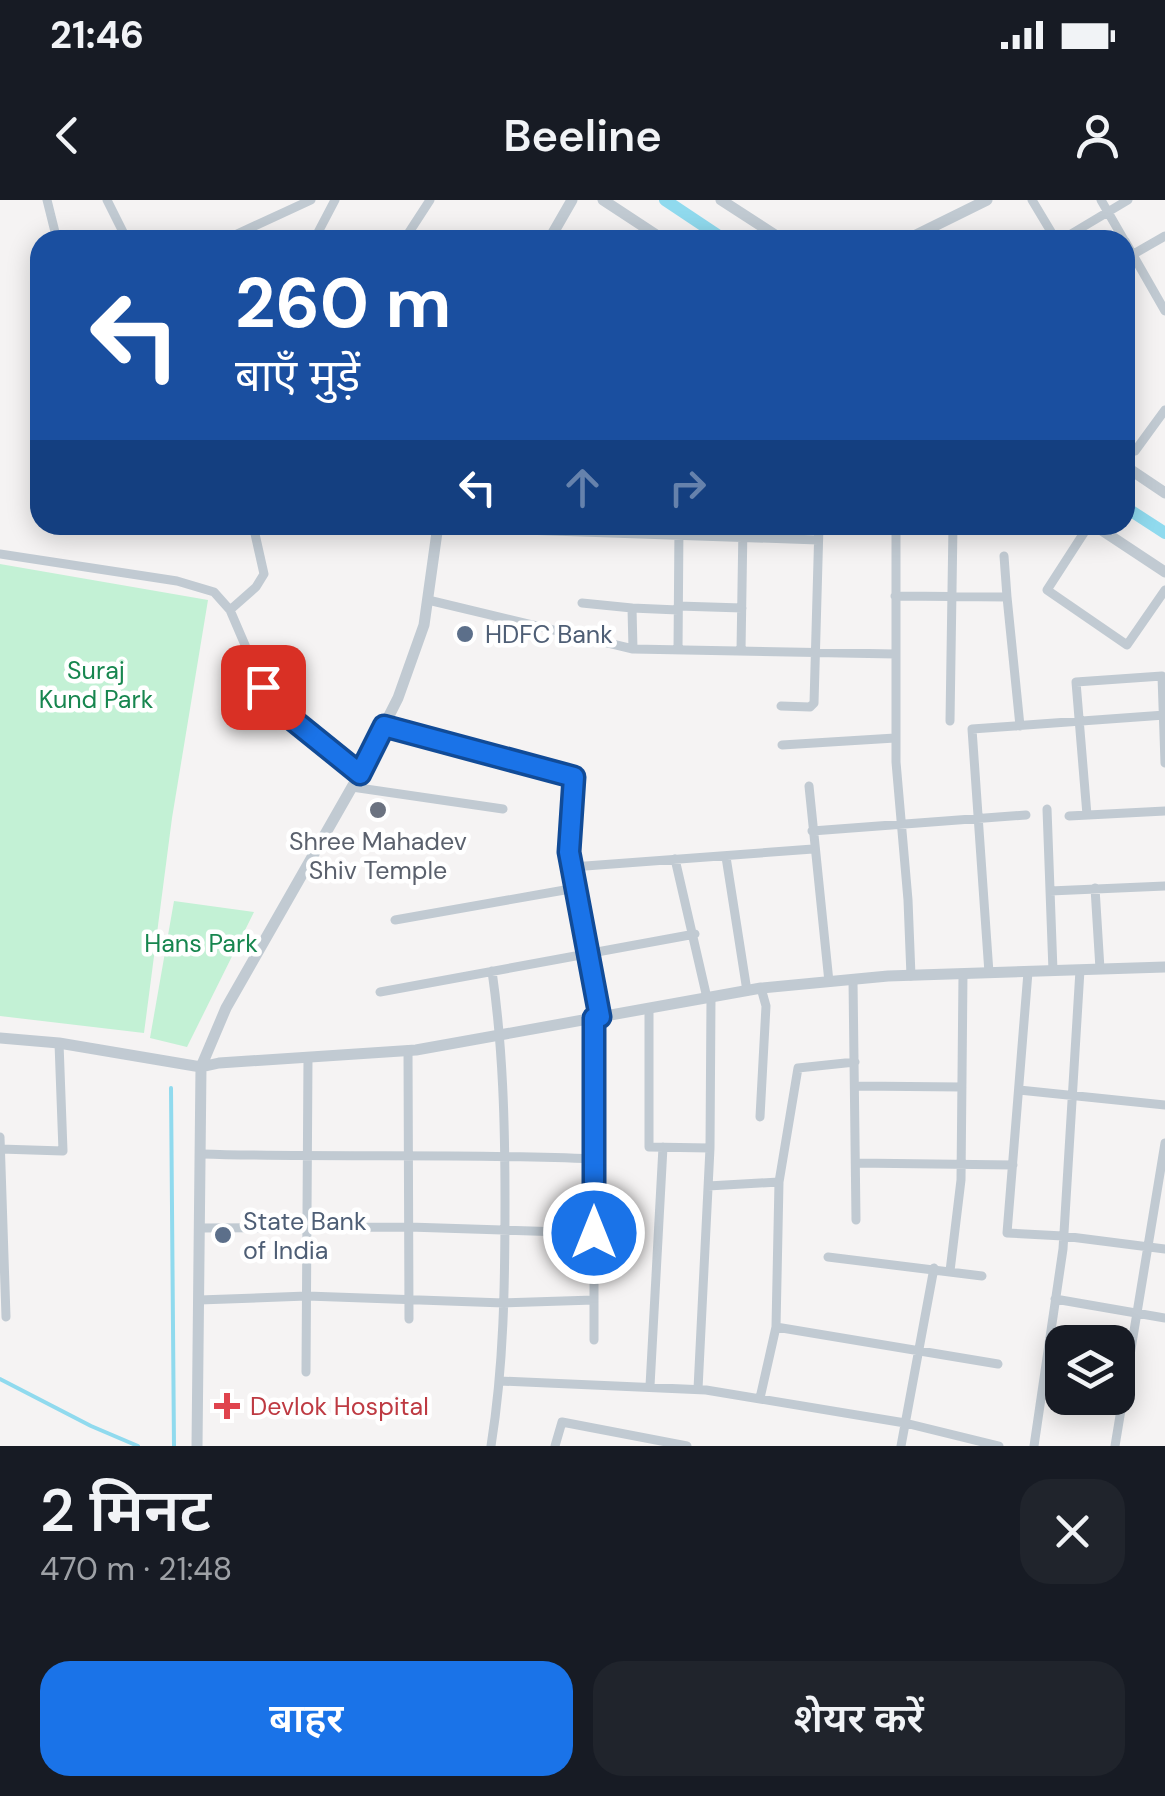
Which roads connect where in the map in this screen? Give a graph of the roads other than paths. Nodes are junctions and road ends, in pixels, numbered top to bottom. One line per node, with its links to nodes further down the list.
1 (48, 200): 15 (street)
2 (123, 200): 13 (street)
3 (311, 200): 17 (street)
4 (335, 200): 18 (street)
5 (572, 200): 20 (street)
6 (603, 200): 21 (street)
7 (722, 200): 22 (street)
8 (987, 200): 23 (street)
9 (1032, 200): 24 (street)
10 (1101, 200): 14 (street)
11 (1128, 200): 14 (street)
12 (428, 201): 19 (street)
13 (109, 203): 16 (street)
14 (1108, 212): 25 (street); 26 (street)
15 (55, 230)
16 (121, 230)
17 (246, 230)
18 (319, 230)
19 (410, 230)
20 (554, 230)
21 (649, 230)
22 (768, 230)
23 (926, 230)
24 (1052, 230)
25 (1076, 230)
26 (1119, 230)
27 (1165, 236): 28 (street)
28 (1135, 254)
29 (1135, 266): 30 (street)
30 (1165, 311)
31 (1165, 410): 32 (street)
32 (1135, 452)
33 (1135, 473): 34 (street)
34 (1165, 493)
35 (255, 535): 58 (street)
36 (437, 535): 53 (street)
37 (679, 535): 56 (street)
38 (725, 535): 44 (street)
39 (818, 535): 45 (street)
40 (896, 535): 50 (street)
41 (953, 535): 52 (street)
42 (1085, 535): 49 (street)
43 (1108, 535): 48 (street)
44 (743, 537): 45 (street); 57 (street)
45 (818, 540): 62 (street)
46 (0, 554): 58 (street)
47 (1004, 556): 51 (street)
48 (1165, 572)
49 (1165, 590)
50 (895, 596): 52 (street); 63 (street)
51 (1007, 597): 52 (street); 70 (street)
52 (952, 598): 67 (street)
53 (428, 600): 59 (street); 69 (street)
54 (582, 603): 55 (street)
55 (632, 608): 56 (street); 59 (street)
56 (678, 608): 57 (street); 60 (street)
57 (742, 608): 61 (street)
58 (230, 610): 74 (street)
59 (634, 649): 60 (street)
60 (678, 650): 61 (street)
61 (741, 651): 62 (street)
62 (814, 652): 63 (street); 65 (street)
63 (895, 654): 71 (street)
64 (1164, 676): 66 (street); 68 (street)
65 (781, 706)
66 (1164, 716): 68 (street); 73 (street)
67 (950, 722)
68 (1078, 722): 70 (street); 81 (street)
69 (384, 726): 74 (street); 89 (street)
70 (1020, 726): 83 (street)
71 (896, 738): 72 (street); 84 (street)
72 (782, 745)
73 (1165, 763)
74 (360, 774): 76 (street)
75 (810, 786): 85 (street)
76 (352, 787): 78 (street); 120 (street)
77 (1046, 808): 93 (street)
78 (503, 809)
79 (1165, 811): 81 (street)
80 (1026, 815): 83 (street)
81 (1086, 815): 82 (street)
82 (1068, 816)
83 (978, 818): 84 (street); 103 (street)
84 (900, 822): 85 (street); 105 (street)
85 (812, 831): 86 (street)
86 (813, 850): 87 (street); 107 (street)
87 (726, 857): 88 (street); 109 (street)
88 (674, 859): 89 (street); 95 (street)
89 (572, 867): 91 (street)
90 (1165, 886): 92 (street)
91 (576, 888): 94 (street); 96 (street)
92 (1095, 888): 93 (street); 99 (street)
93 (1050, 891): 101 (street)
94 (395, 920)
95 (694, 934): 96 (street); 111 (street)
96 (588, 954): 100 (street); 113 (street)
97 (1165, 967): 99 (street)
98 (1080, 970): 99 (street); 101 (street); 124 (street)
99 (1100, 970)
100 (492, 971): 110 (street); 114 (street)
101 (1053, 971): 102 (street)
102 (1028, 972): 103 (street); 123 (street)
103 (989, 973): 104 (street)
104 (963, 974): 105 (street); 122 (street)
105 (911, 976): 106 (street)
106 (853, 980): 107 (street); 119 (street)
107 (829, 982): 108 (street)
108 (762, 988): 109 (street); 126 (street)
109 (747, 991): 111 (street)
110 (380, 992)
111 (709, 997): 112 (street); 130 (street)
112 (649, 1008): 113 (street); 129 (street)
113 (597, 1018): 114 (street); 136 (street)
114 (501, 1035): 117 (street); 133 (street)
115 (0, 1038): 116 (street)
116 (59, 1043): 120 (street); 131 (street)
117 (408, 1050): 118 (street); 134 (street)
118 (308, 1057): 120 (street); 135 (street)
119 (855, 1062): 121 (street); 140 (street)
120 (201, 1067): 132 (street)
121 (855, 1086): 122 (street); 137 (street)
122 (962, 1086): 139 (street)
123 (1019, 1090): 124 (street); 138 (street)
124 (1073, 1095): 125 (street); 148 (street)
125 (1165, 1104)
126 (760, 1118)
127 (0, 1137): 131 (street)
128 (1165, 1142): 149 (street)
129 (663, 1148): 130 (street); 171 (street)
130 (710, 1148): 141 (street)
131 (0, 1150): 162 (street)
132 (201, 1154): 135 (street); 144 (street)
133 (505, 1155): 134 (street); 136 (street); 146 (street)
134 (410, 1156): 135 (street); 143 (street)
135 (308, 1157): 145 (street)
136 (593, 1159): 147 (street)
137 (856, 1163): 139 (street); 142 (street)
138 (1013, 1165): 139 (street); 148 (street)
139 (961, 1166): 153 (street)
140 (779, 1182): 141 (street); 165 (street)
141 (708, 1186): 172 (street)
142 (856, 1220)
143 (410, 1227): 145 (street); 146 (street); 156 (street)
144 (201, 1228): 145 (street); 158 (street)
145 (307, 1230): 155 (street)
146 (505, 1232): 147 (street); 160 (street)
147 (594, 1233): 159 (street)
148 (1064, 1236): 149 (street); 157 (street)
149 (1148, 1248): 150 (street); 161 (street)
150 (1165, 1249)
151 (828, 1256): 152 (street)
152 (934, 1268): 153 (street); 167 (street)
153 (950, 1271): 154 (street)
154 (982, 1276)
155 (306, 1296): 156 (street); 158 (street); 169 (street)
156 (409, 1298): 160 (street); 164 (street)
157 (1055, 1299): 161 (street); 181 (street)
158 (199, 1300): 175 (street)
159 (594, 1300): 160 (street); 166 (street)
160 (504, 1303): 170 (street)
161 (1137, 1315): 163 (street); 182 (street)
162 (6, 1317)
163 (1165, 1318)
164 (408, 1319)
165 (776, 1327): 167 (street); 173 (street)
166 (594, 1340)
167 (919, 1349): 168 (street); 174 (street)
168 (998, 1364)
169 (306, 1372)
170 (500, 1381): 171 (street); 176 (street)
171 (650, 1386): 172 (street)
172 (698, 1389): 173 (street)
173 (760, 1398): 174 (street)
174 (905, 1422): 179 (street); 180 (street)
175 (197, 1446)
176 (491, 1446)
177 (555, 1446): 178 (street)
178 (687, 1446)
179 (901, 1446)
180 (999, 1446)
181 (1034, 1446)
182 (1116, 1446)

